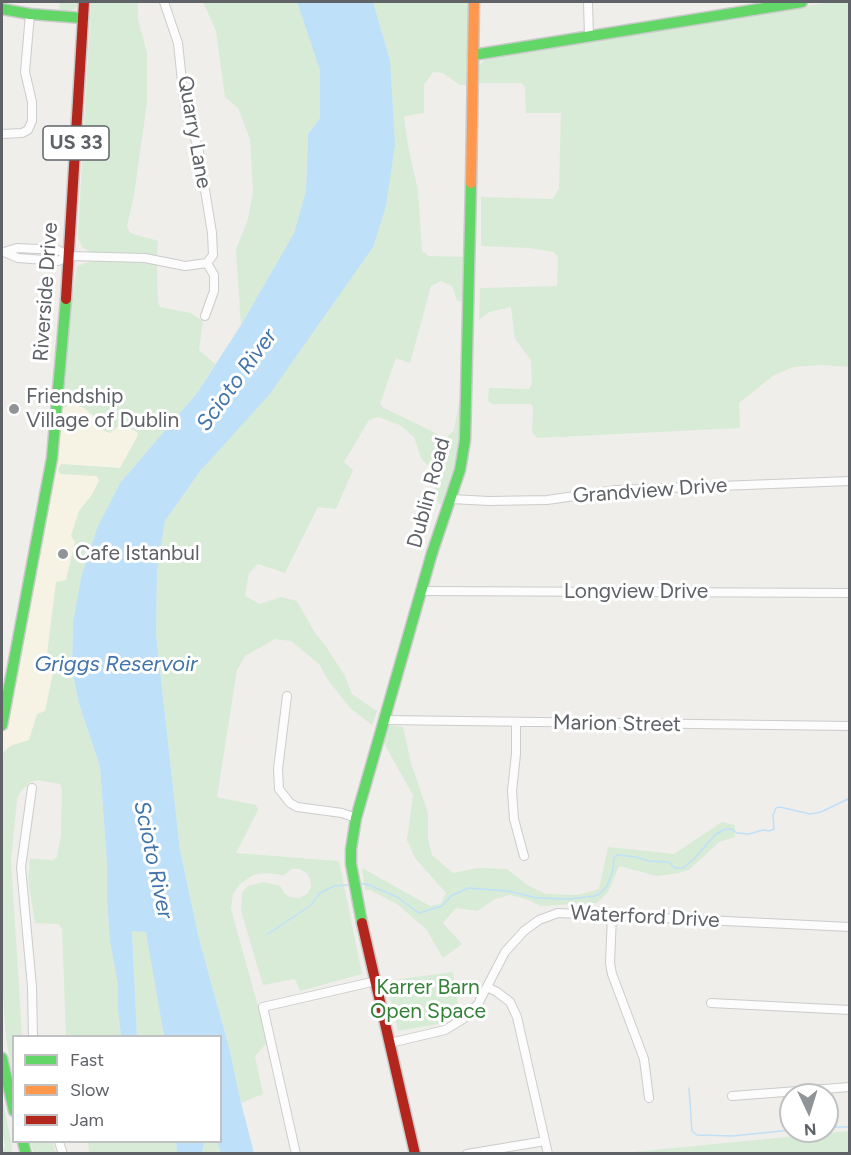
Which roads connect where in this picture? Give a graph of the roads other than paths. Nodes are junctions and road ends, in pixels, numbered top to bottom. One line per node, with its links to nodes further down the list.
1 (84, 2): 9 (main road, Riverside Drive / US 33)
2 (164, 2): 15 (street, Quarry Lane)
3 (474, 2): 11 (main road, Dublin Road)
4 (588, 2): 10 (street)
5 (802, 2): 6 (main road)
6 (749, 5): 10 (main road)
7 (2, 9): 8 (main road)
8 (30, 14): 9 (main road); 12 (street)
9 (83, 18): 14 (main road, Riverside Drive / US 33)
10 (589, 37): 11 (main road)
11 (472, 55): 18 (main road, Dublin Road)
12 (2, 134)
13 (3, 252): 14 (street)
14 (69, 256): 15 (street); 24 (main road, Riverside Drive / US 33)
15 (207, 263): 16 (street, Quarry Lane)
16 (205, 316)
17 (849, 481): 18 (street, Grandview Drive)
18 (451, 499): 19 (main road, Dublin Road)
19 (422, 591): 20 (street, Longview Drive); 22 (main road, Dublin Road)
20 (849, 593)
21 (287, 696): 27 (street)
22 (384, 720): 23 (street, Marion Street); 27 (main road, Dublin Road)
23 (516, 723): 25 (street, Marion Street); 28 (street)
24 (2, 725)
25 (849, 726)
26 (32, 788): 35 (street)
27 (356, 818): 31 (main road, Dublin Road)
28 (524, 856)
29 (612, 915): 30 (street, Waterford Drive); 32 (street, Waterford Drive); 40 (street)
30 (849, 927)
31 (376, 981): 36 (main road, Dublin Road); 44 (street)
32 (487, 987): 36 (street, Waterford Drive); 42 (street)
33 (711, 1003): 34 (street)
34 (849, 1010)
35 (33, 1035)
36 (390, 1043): 45 (main road, Dublin Road)
37 (2, 1060): 41 (main road)
38 (849, 1087): 39 (street)
39 (732, 1096)
40 (648, 1098)
41 (12, 1102)
42 (545, 1142): 43 (street); 46 (street)
43 (472, 1153)
44 (296, 1154)
45 (415, 1154)
46 (548, 1154)

